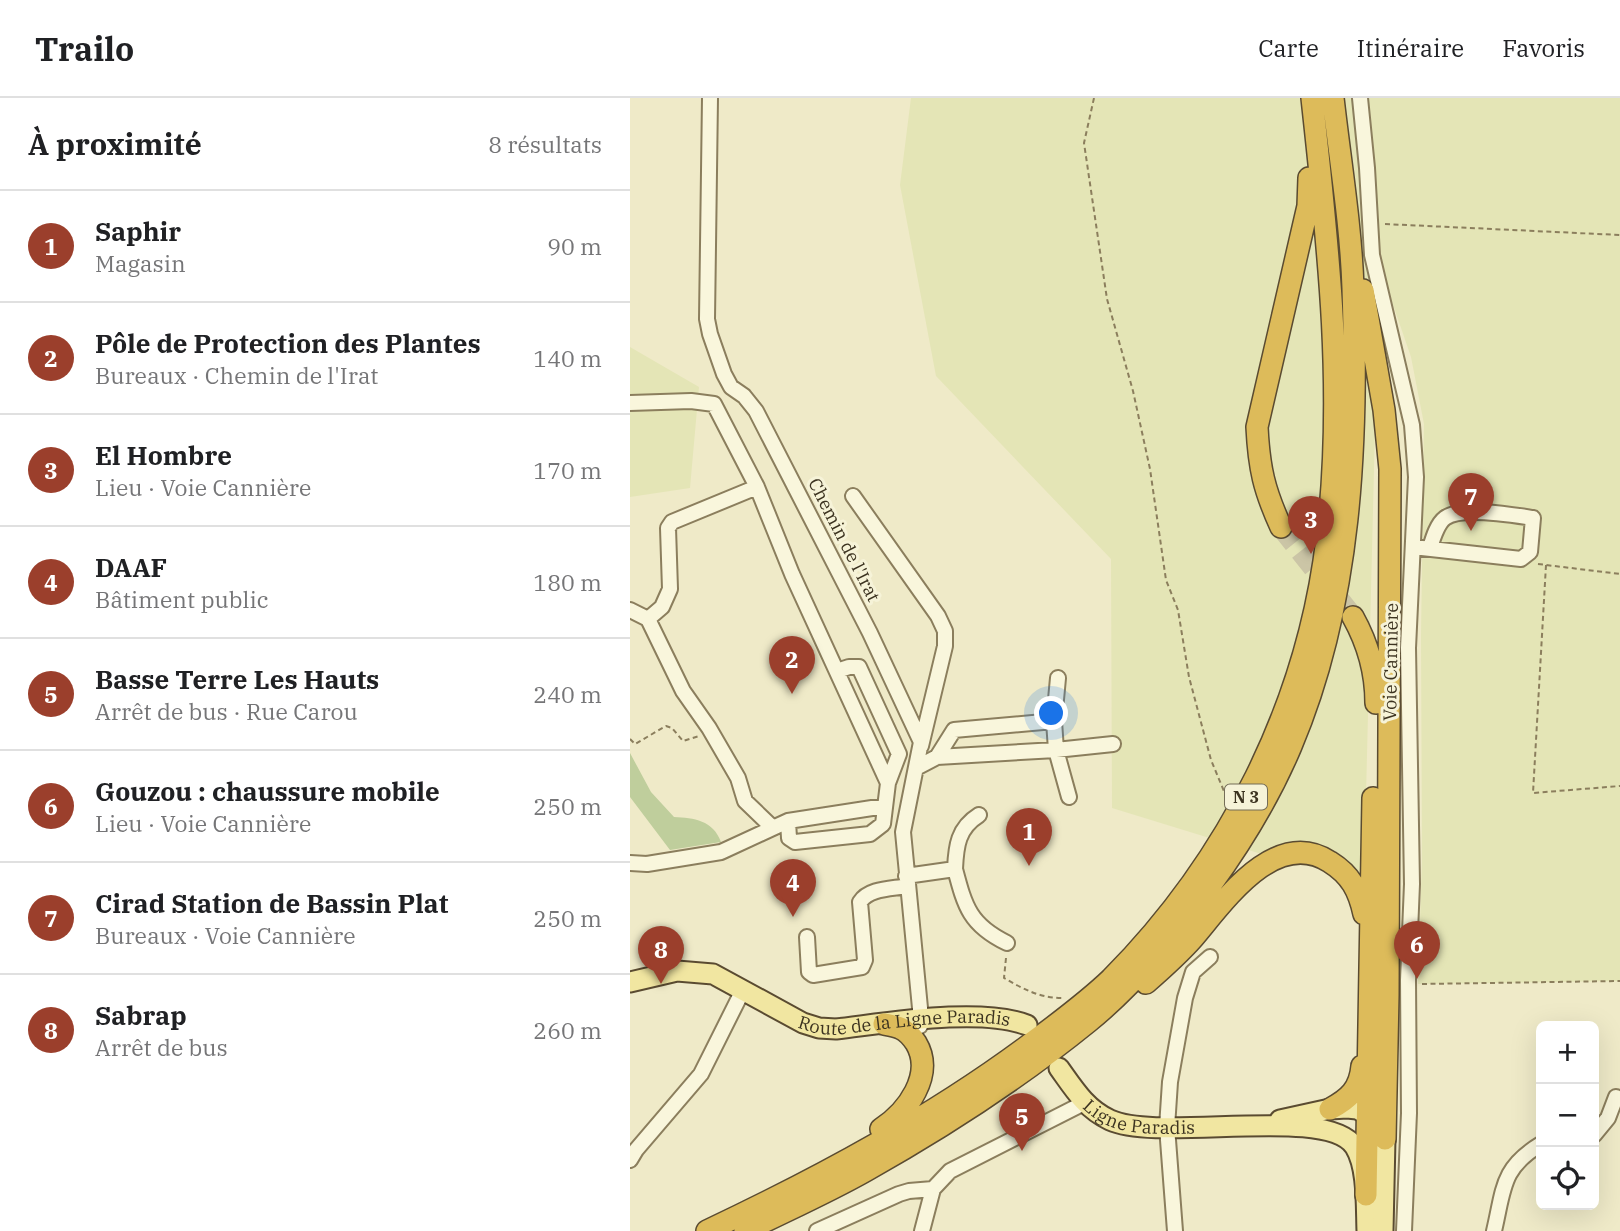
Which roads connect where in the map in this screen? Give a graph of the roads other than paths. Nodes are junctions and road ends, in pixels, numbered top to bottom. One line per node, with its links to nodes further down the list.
1 (710, 98): 20 (street, Chemin de l'Irat)
2 (1333, 98): 44 (highway, N 3); 51 (highway)
3 (1360, 98): 9 (street, Voie Cannière)
4 (1312, 102): 8 (highway); 57 (highway, N 3)
5 (630, 403): 6 (street)
6 (757, 487): 13 (street); 14 (street)
7 (853, 496): 20 (street)
8 (1281, 527)
9 (1413, 547): 10 (street); 64 (street, Voie Cannière)
10 (1430, 548): 10 (street)
11 (630, 610): 13 (street)
12 (1353, 617): 33 (highway)
13 (648, 619): 26 (street)
14 (837, 671): 21 (street); 21 (street)
15 (1058, 678): 16 (street)
16 (1054, 722): 18 (street); 19 (street)
17 (1113, 744): 18 (street)
18 (1056, 750): 19 (street); 22 (street)
19 (937, 757): 20 (street)
20 (916, 768): 27 (street, Chemin de l'Irat)
21 (888, 783): 23 (street)
22 (1069, 797)
23 (884, 808): 25 (street); 25 (street); 27 (street)
24 (979, 815): 29 (street)
25 (788, 821): 26 (street)
26 (772, 827): 28 (street)
27 (903, 832): 30 (street, Chemin de l'Irat)
28 (630, 863)
29 (956, 869): 30 (street); 32 (street)
30 (907, 881): 31 (street); 38 (street, Chemin de l'Irat)
31 (807, 937)
32 (1007, 943)
33 (1372, 953): 39 (highway); 44 (highway, N 3)
34 (1210, 957): 49 (street)
35 (630, 982): 36 (main road, Route de la Ligne Paradis)
36 (743, 990): 37 (main road, Route de la Ligne Paradis); 53 (street)
37 (781, 1012): 38 (main road, Route de la Ligne Paradis); 41 (main road, Route de la Ligne Paradis)
38 (920, 1014): 40 (main road, Route de la Ligne Paradis); 41 (main road); 42 (street, Chemin de l'Irat)
39 (1368, 1023): 47 (highway); 48 (highway)
40 (884, 1024): 41 (main road, Route de la Ligne Paradis); 42 (highway)
41 (835, 1029)
42 (922, 1067): 56 (highway)
43 (1059, 1068): 46 (main road, Ligne Paradis)
44 (1019, 1074): 58 (highway, N 3)
45 (1616, 1097): 50 (street)
46 (1084, 1103): 49 (main road, Ligne Paradis); 54 (street)
47 (1368, 1115): 48 (main road, Ligne Paradis); 51 (main road); 55 (highway)
48 (1329, 1119): 49 (main road, Ligne Paradis); 55 (main road)
49 (1167, 1127): 61 (street)
50 (1599, 1129)
51 (1385, 1139): 63 (main road)
52 (1537, 1147): 65 (street)
53 (630, 1160)
54 (933, 1189): 59 (street); 60 (street)
55 (1366, 1195): 62 (main road)
56 (699, 1231)
57 (707, 1231)
58 (745, 1231)
59 (817, 1231)
60 (922, 1231)
61 (1175, 1231)
62 (1367, 1231)
63 (1382, 1231)
64 (1404, 1231)
65 (1494, 1231)

